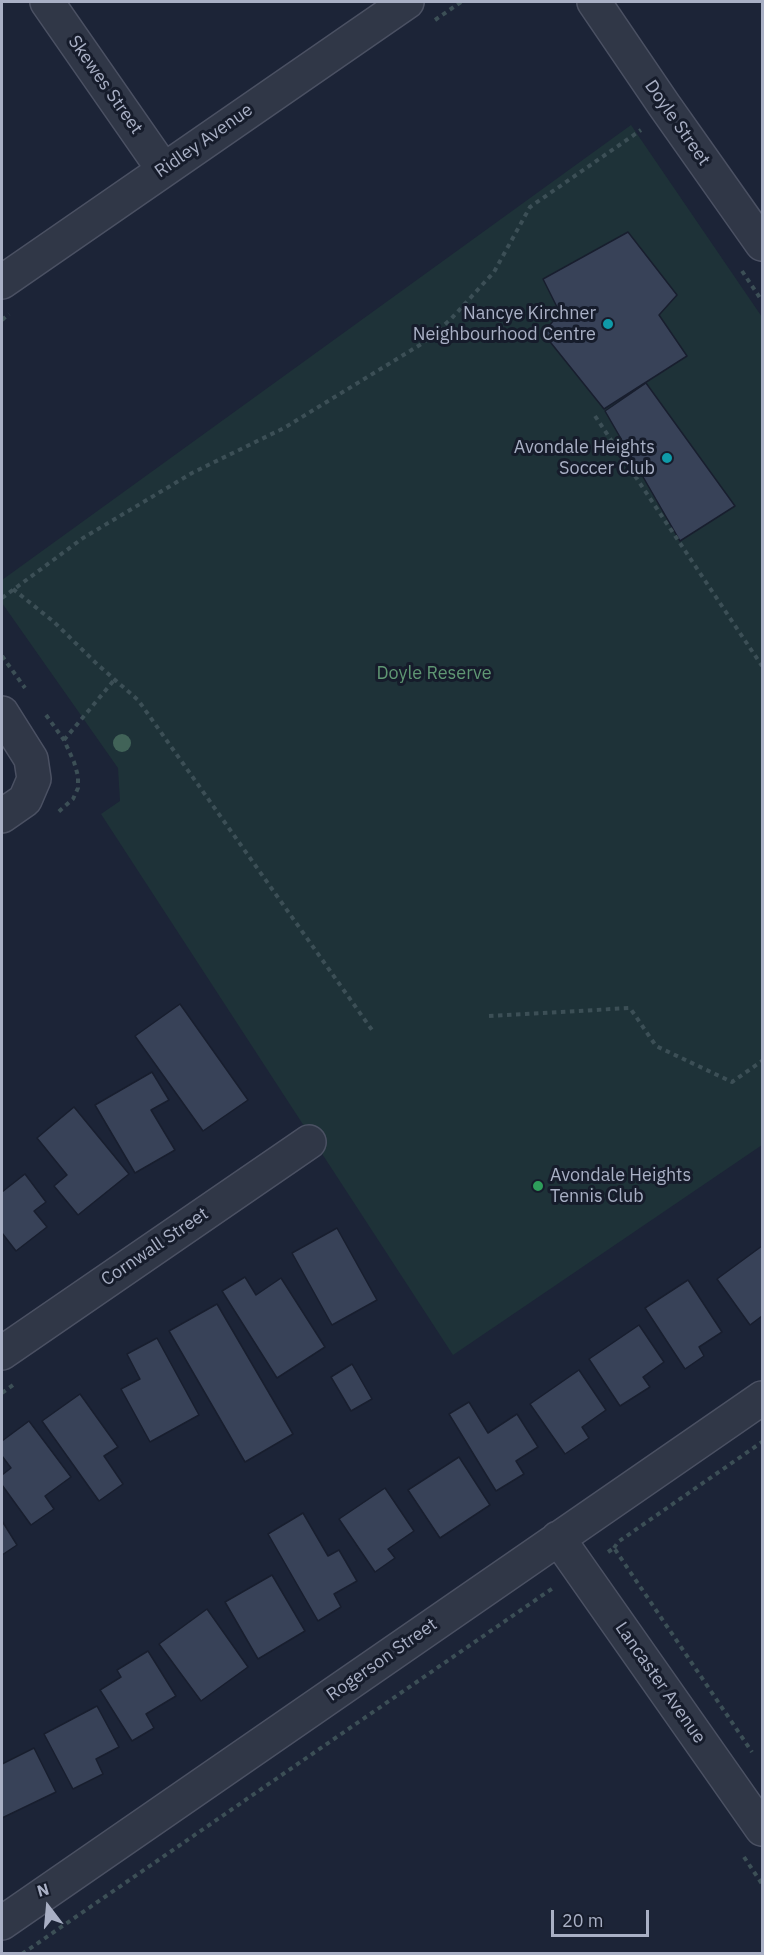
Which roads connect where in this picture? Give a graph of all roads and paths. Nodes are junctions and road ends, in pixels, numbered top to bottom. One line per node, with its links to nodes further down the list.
1 (46, 2): 5 (street, Skewes Street)
2 (407, 2): 5 (street, Ridley Avenue)
3 (594, 2): 4 (street, Doyle Street)
4 (664, 105): 6 (street, Doyle Street); 9 (path)
5 (163, 169): 7 (street, Ridley Avenue)
6 (762, 244)
7 (2, 282)
8 (595, 416): 11 (path)
9 (13, 589): 10 (path); 12 (path)
10 (2, 598)
11 (762, 666)
12 (115, 679): 14 (path); 17 (path)
13 (2, 713): 15 (street)
14 (64, 740)
15 (2, 816)
16 (489, 1016): 18 (path)
17 (372, 1030)
18 (762, 1061)
19 (309, 1142): 20 (street, Cornwall Street)
20 (2, 1353)
21 (762, 1398): 23 (street, Rogerson Street)
22 (762, 1442): 24 (path)
23 (558, 1538): 26 (street, Lancaster Avenue); 27 (street, Rogerson Street)
24 (614, 1548)
25 (556, 1586): 28 (path)
26 (762, 1829)
27 (2, 1923)
28 (22, 1953)

